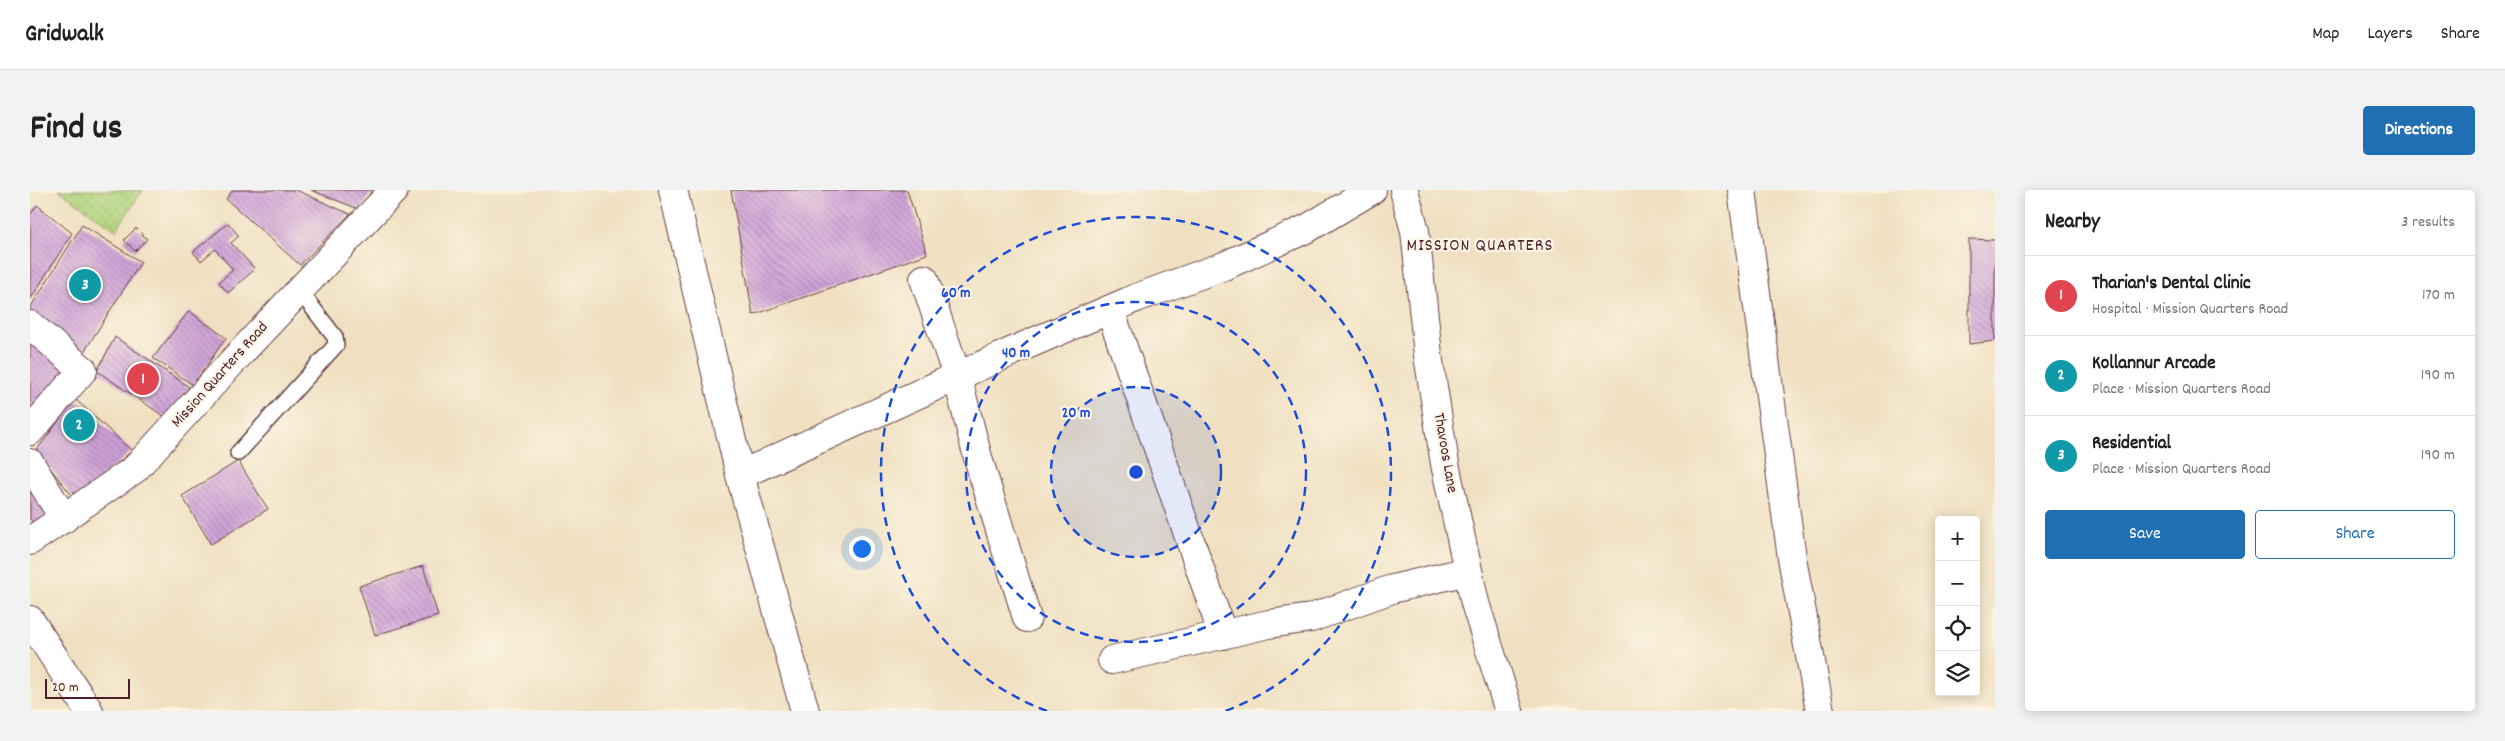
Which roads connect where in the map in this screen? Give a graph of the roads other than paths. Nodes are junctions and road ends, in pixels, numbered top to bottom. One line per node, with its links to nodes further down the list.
1 (394, 190): 7 (street, Mission Quarters Road)
2 (673, 190): 14 (street)
3 (1372, 190): 8 (street)
4 (1404, 190): 17 (street, Thavoos Lane)
5 (1742, 190): 25 (street)
6 (924, 279): 10 (street)
7 (299, 290): 12 (lane); 15 (street, Mission Quarters Road)
8 (1110, 310): 10 (street); 20 (street)
9 (30, 325): 11 (street)
10 (957, 376): 14 (street); 18 (street)
11 (30, 431)
12 (238, 453)
13 (30, 463): 15 (street)
14 (740, 475): 23 (street)
15 (64, 519): 16 (street, Mission Quarters Road)
16 (30, 540)
17 (1468, 571): 20 (street); 24 (street, Thavoos Lane)
18 (1027, 618)
19 (30, 620): 22 (street)
20 (1223, 635): 21 (street)
21 (1112, 660)
22 (89, 711)
23 (805, 711)
24 (1509, 711)
25 (1820, 711)

